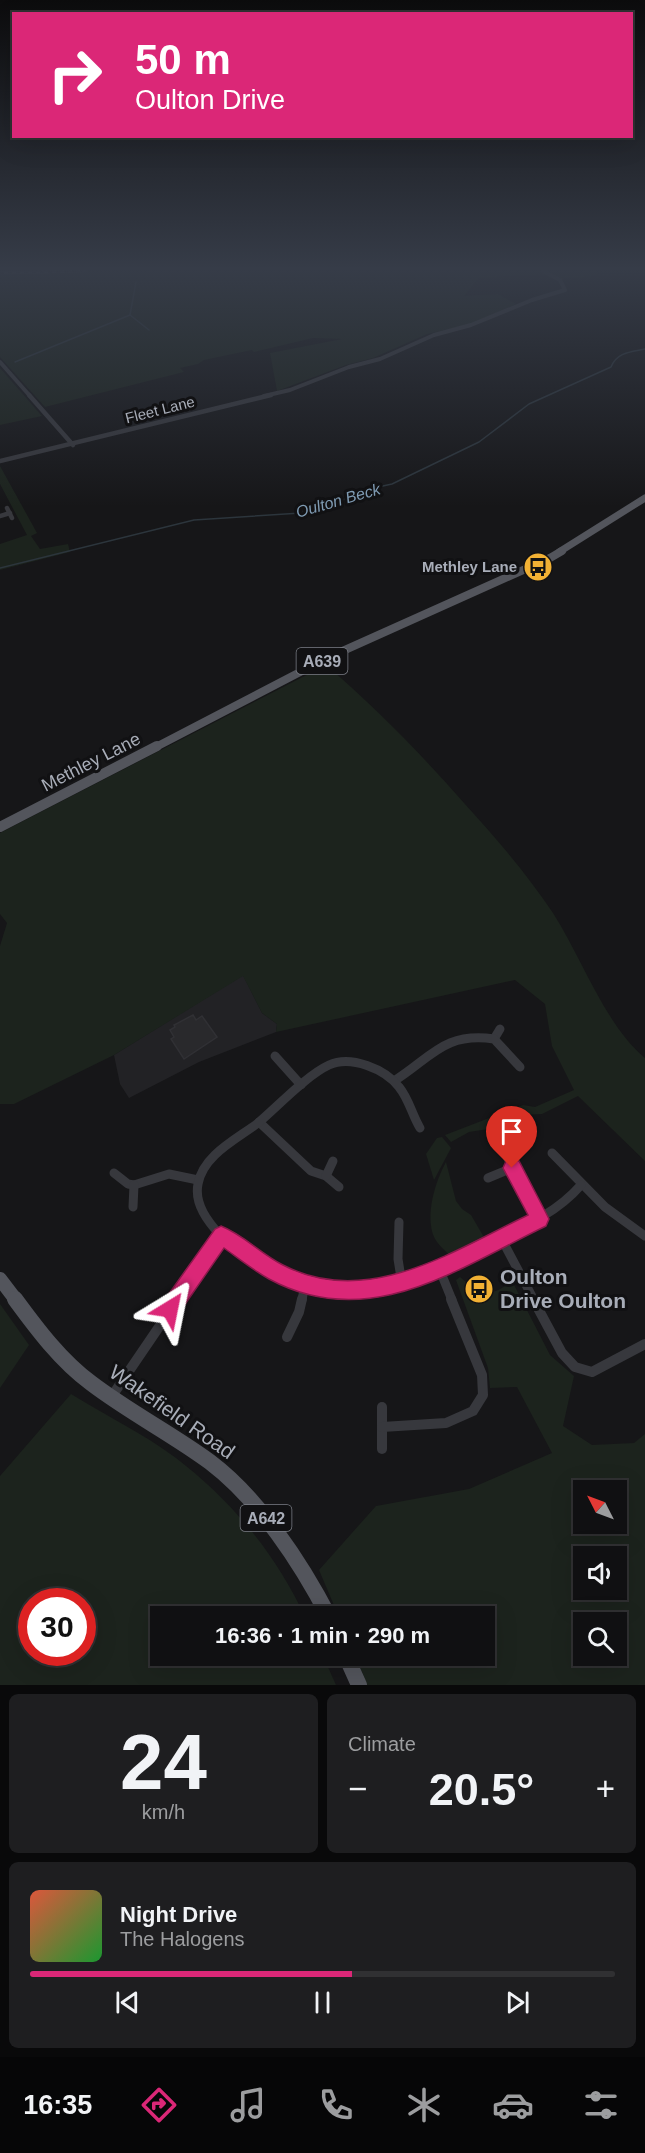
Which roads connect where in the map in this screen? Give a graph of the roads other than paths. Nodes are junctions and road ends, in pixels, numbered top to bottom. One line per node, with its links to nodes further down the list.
1 (401, 350): 3 (street, Fleet Lane)
2 (0, 362): 3 (street)
3 (73, 445): 4 (street, Fleet Lane)
4 (0, 461)
5 (645, 498): 8 (main road, Methley Lane / A639)
6 (10, 513): 7 (street)
7 (0, 516)
8 (0, 827)
9 (500, 1029): 10 (street)
10 (494, 1039): 12 (street); 13 (street)
11 (275, 1056): 14 (street)
12 (520, 1067)
13 (394, 1081): 14 (street); 16 (street)
14 (301, 1085): 15 (street)
15 (259, 1122): 20 (street); 22 (street)
16 (420, 1128)
17 (552, 1153): 24 (street)
18 (333, 1161): 20 (street)
19 (114, 1173): 23 (street)
20 (326, 1176): 25 (street)
21 (488, 1178): 27 (street)
22 (198, 1180): 23 (street); 29 (street)
23 (134, 1185): 26 (street)
24 (581, 1185): 27 (street); 30 (street)
25 (339, 1187)
26 (133, 1207)
27 (540, 1219): 31 (street)
28 (399, 1222): 35 (street)
29 (221, 1236): 34 (street); 38 (street)
30 (645, 1236)
31 (501, 1238): 32 (street); 37 (street)
32 (439, 1268): 35 (street); 40 (street)
33 (0, 1279): 38 (main road, Wakefield Road / A642)
34 (305, 1284): 35 (street); 36 (street)
35 (402, 1284)
36 (287, 1337)
37 (645, 1344)
38 (112, 1396): 42 (main road, Wakefield Road / A642)
39 (382, 1407): 40 (street)
40 (382, 1426): 41 (street)
41 (382, 1449)
42 (323, 1606)
43 (350, 1666): 44 (main road)
44 (359, 1685)

